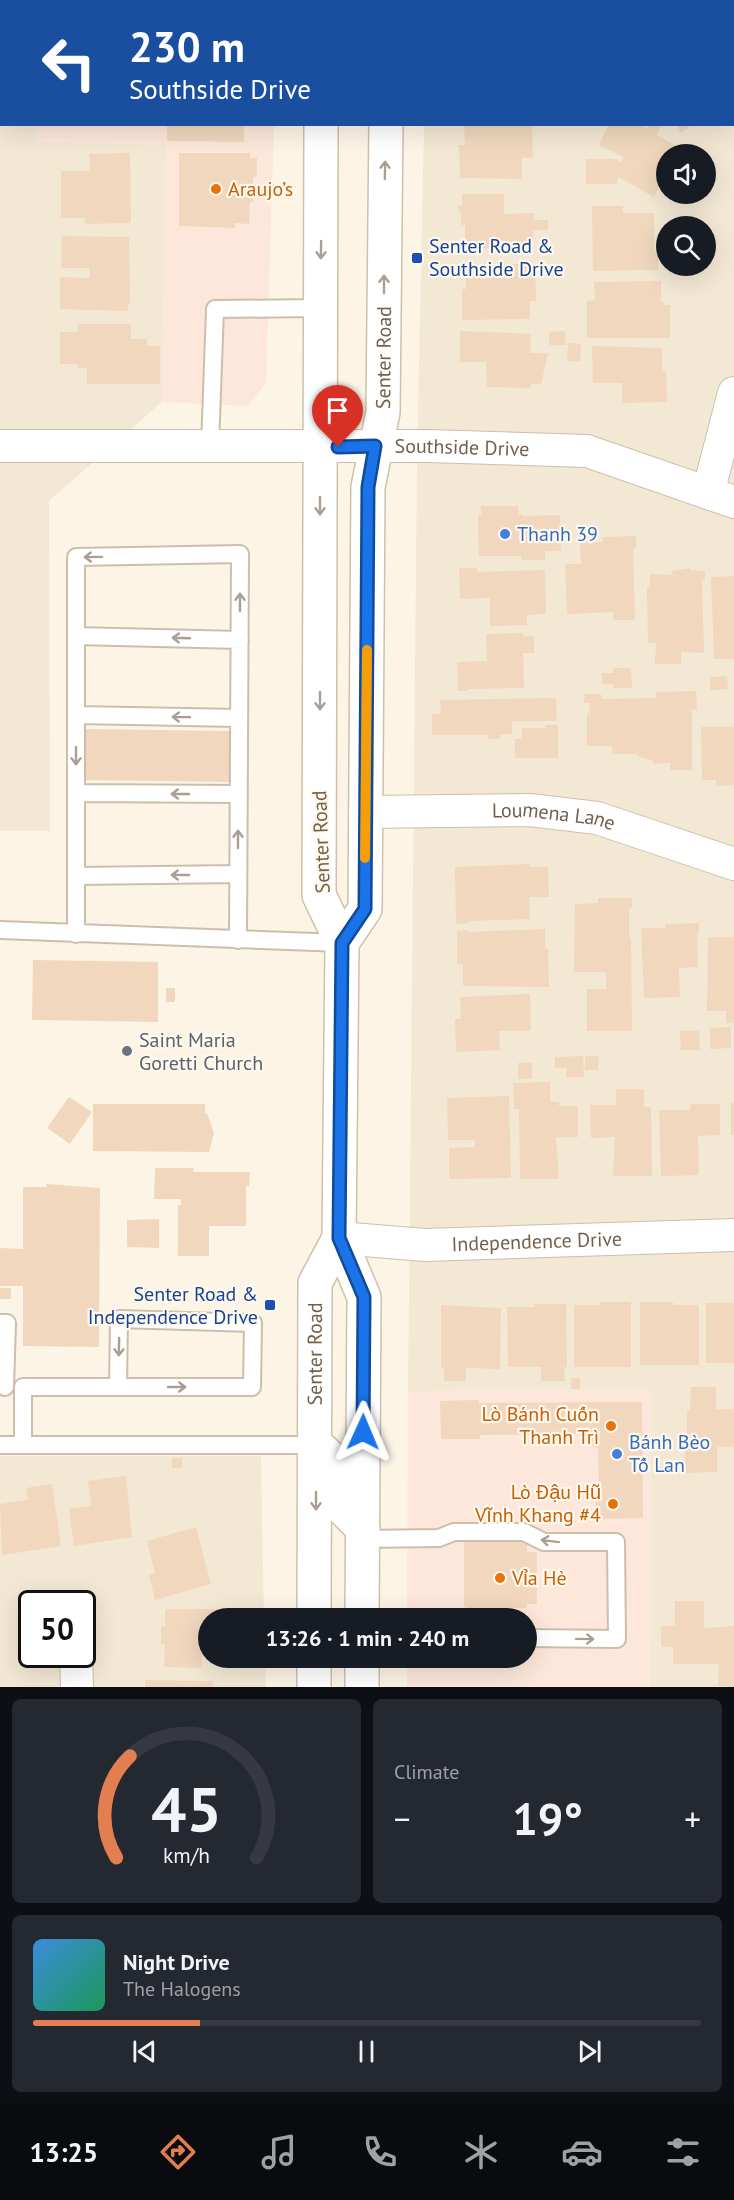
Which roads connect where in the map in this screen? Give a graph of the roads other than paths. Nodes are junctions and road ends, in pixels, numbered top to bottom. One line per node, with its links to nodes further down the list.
1 (321, 126): 3 (main road, Senter Road, one-way to 3)
2 (386, 126): 6 (main road, Senter Road, one-way to 2)
3 (320, 308): 7 (lane); 8 (main road, Senter Road)
4 (734, 393): 9 (street)
5 (0, 446): 7 (street, Southside Drive)
6 (375, 446): 8 (street, Southside Drive); 9 (street, Southside Drive); 16 (main road, Senter Road)
7 (210, 447): 8 (street, Southside Drive)
8 (319, 447): 23 (main road, Senter Road, one-way to 23)
9 (721, 498)
10 (76, 636): 11 (lane, one-way to 10); 11 (lane, one-way to 10); 12 (lane)
11 (240, 640): 13 (lane)
12 (76, 715): 13 (lane, one-way to 12); 14 (lane, one-way to 14)
13 (239, 718): 15 (lane)
14 (76, 793): 15 (lane, one-way to 14); 19 (lane)
15 (238, 794): 18 (lane, one-way to 15)
16 (365, 812): 17 (street, Loumena Lane); 23 (main road, Senter Road)
17 (734, 864)
18 (238, 874): 19 (lane, one-way to 19); 22 (lane)
19 (76, 876): 21 (lane)
20 (0, 930): 21 (lane)
21 (76, 934): 22 (lane)
22 (238, 940): 23 (lane)
23 (342, 943): 25 (main road, Senter Road)
24 (734, 1235): 25 (street, Independence Drive)
25 (339, 1238): 32 (main road, Senter Road); 33 (main road, Senter Road)
26 (0, 1323): 27 (lane)
27 (2, 1387): 28 (lane)
28 (23, 1387): 29 (lane); 31 (lane)
29 (118, 1387): 29 (lane, one-way to 29)
30 (0, 1444): 31 (lane)
31 (23, 1445): 32 (lane)
32 (315, 1445): 33 (main road); 34 (main road, Senter Road, one-way to 34)
33 (363, 1534): 35 (main road, Senter Road); 36 (lane, one-way to 33)
34 (315, 1608)
35 (362, 1608)
36 (537, 1638)
37 (76, 1668): 40 (street)
38 (314, 1668): 41 (main road)
39 (362, 1668): 42 (main road)
40 (77, 1687)
41 (314, 1687)
42 (362, 1687)

